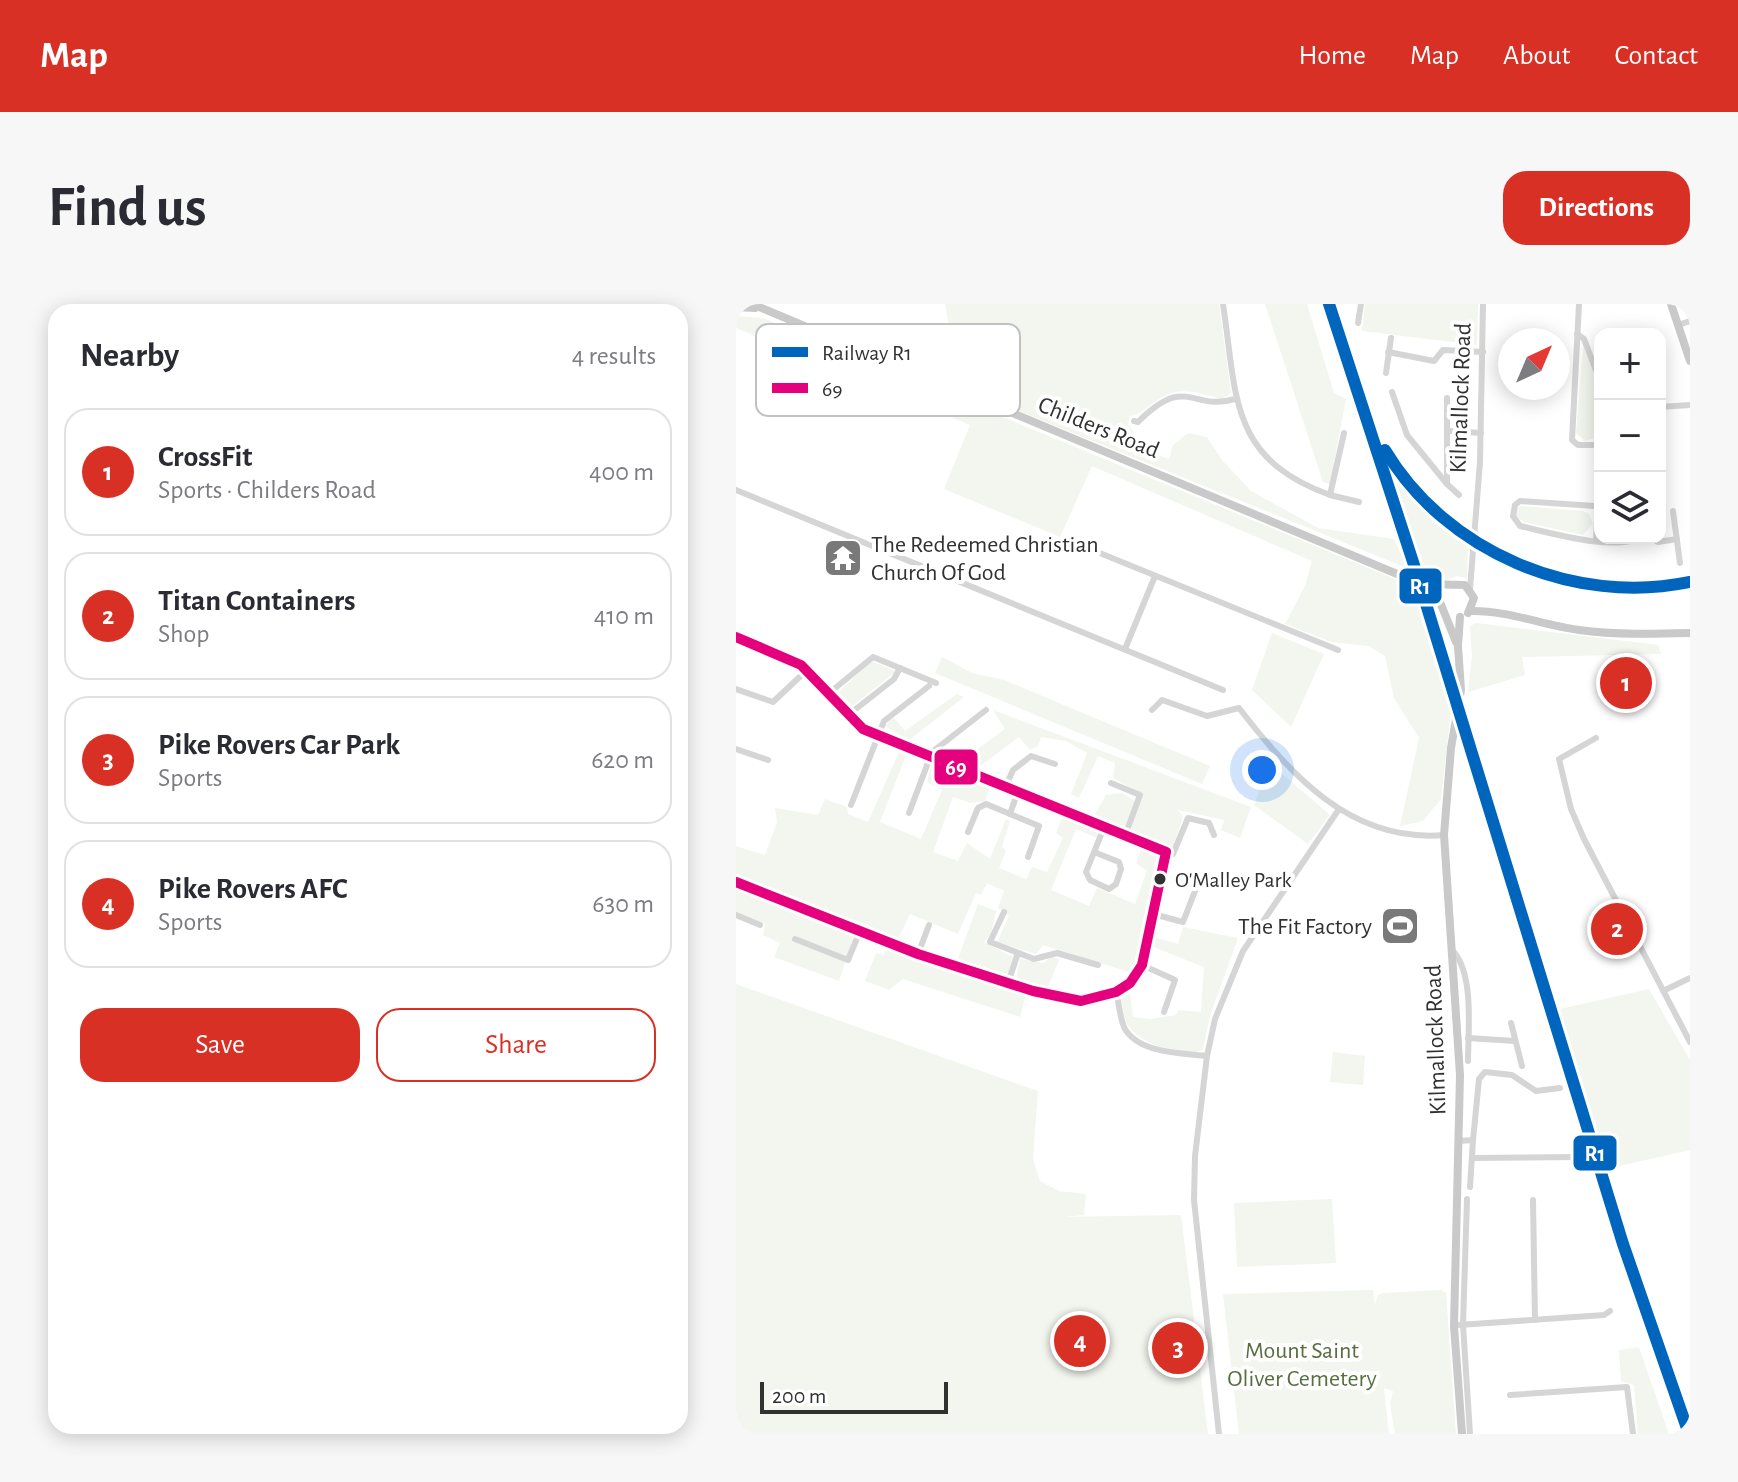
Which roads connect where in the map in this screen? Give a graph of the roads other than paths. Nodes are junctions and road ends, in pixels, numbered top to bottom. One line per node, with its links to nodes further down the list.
1 (1223, 304): 21 (street)
2 (1361, 304): 9 (street)
3 (1483, 304): 15 (street, Kilmallock Road)
4 (1579, 304): 12 (street)
5 (1671, 304): 11 (main road)
6 (756, 306): 7 (main road, Childers Road); 10 (main road, Childers Road)
7 (736, 307)
8 (1690, 321): 11 (street)
9 (1358, 323)
10 (799, 324)
11 (1678, 325): 16 (main road)
12 (1577, 334): 17 (street); 29 (street)
13 (1391, 338): 14 (street)
14 (1388, 352): 15 (street); 18 (street)
15 (1483, 352): 28 (street, Kilmallock Road)
16 (1690, 361)
17 (1594, 365)
18 (1386, 373)
19 (1392, 392): 30 (street)
20 (1447, 398): 26 (street)
21 (1235, 399): 25 (street); 32 (street)
22 (1690, 405): 23 (street)
23 (1666, 407)
24 (1019, 416): 43 (main road, Childers Road)
25 (1134, 421)
26 (1449, 431): 28 (street); 30 (street)
27 (1344, 433): 32 (street)
28 (1481, 433): 45 (street, Kilmallock Road)
29 (1594, 445)
30 (1447, 484): 33 (street)
31 (736, 490): 53 (street)
32 (1330, 495): 34 (street)
33 (1459, 495)
34 (1359, 502)
35 (1594, 506): 38 (street)
36 (1673, 511): 37 (street)
37 (1677, 539): 39 (street); 41 (street)
38 (1594, 541)
39 (1666, 541)
40 (1085, 547): 42 (street)
41 (1680, 563)
42 (1155, 576): 53 (street); 54 (street)
43 (1421, 584): 44 (main road, Childers Road); 46 (main road, Childers Road)
44 (1448, 585): 45 (main road); 46 (main road)
45 (1472, 592): 47 (main road); 48 (main road)
46 (1442, 606): 49 (main road); 52 (main road, Kilmallock Road)
47 (1470, 611): 48 (main road); 49 (main road)
48 (1502, 613): 50 (main road)
49 (1460, 617): 52 (main road, Kilmallock Road)
50 (1690, 633)
51 (736, 637): 56 (street)
52 (1458, 646): 80 (main road, Kilmallock Road)
53 (1125, 649): 58 (street)
54 (1338, 650)
55 (900, 668): 59 (street); 62 (street); 63 (street)
56 (807, 670): 57 (street); 59 (street)
57 (736, 689)
58 (1223, 690)
59 (828, 694): 62 (street)
60 (986, 710): 66 (street)
61 (1152, 710): 73 (street)
62 (847, 716): 63 (street)
63 (878, 737): 66 (street); 72 (street)
64 (1596, 738): 100 (street)
65 (736, 749): 67 (street)
66 (930, 757): 70 (street); 74 (street)
67 (768, 760)
68 (1055, 764): 70 (street)
69 (1111, 783): 78 (street)
70 (1006, 786): 71 (street)
71 (1018, 791): 75 (street); 76 (street)
72 (851, 805)
73 (1339, 809): 80 (street); 109 (street)
74 (909, 813)
75 (1010, 814): 77 (street); 83 (street)
76 (1105, 825): 78 (street); 81 (street)
77 (968, 832)
78 (1126, 833): 82 (street)
79 (1214, 835): 82 (street)
80 (1444, 835): 93 (main road, Kilmallock Road)
81 (1094, 852): 81 (street)
82 (1166, 852): 87 (street)
83 (1028, 857)
84 (736, 882): 91 (street)
85 (1195, 891): 87 (street)
86 (1004, 912): 94 (street)
87 (1153, 914): 97 (street)
88 (736, 915): 89 (street)
89 (760, 925)
90 (929, 925): 95 (street)
91 (860, 931): 92 (street); 95 (street)
92 (795, 939)
93 (1451, 949): 102 (street); 103 (main road, Kilmallock Road)
94 (1018, 953): 96 (street); 99 (street)
95 (918, 954): 99 (street)
96 (1098, 965)
97 (1142, 965): 101 (street); 104 (street)
98 (1690, 978): 100 (street)
99 (1008, 983): 101 (street)
100 (1663, 991): 108 (street)
101 (1116, 992): 109 (street)
102 (1467, 995): 103 (street); 106 (street)
103 (1456, 997): 114 (main road, Kilmallock Road)
104 (1164, 1012)
105 (1511, 1023): 107 (street)
106 (1468, 1038): 107 (street); 110 (street)
107 (1515, 1041): 111 (street)
108 (1690, 1042)
109 (1207, 1056): 126 (street)
110 (1468, 1061)
111 (1522, 1066)
112 (1560, 1088): 113 (street)
113 (1473, 1140): 114 (street); 116 (street)
114 (1458, 1141): 120 (main road, Kilmallock Road)
115 (1579, 1157): 116 (street)
116 (1473, 1158): 117 (street)
117 (1470, 1187)
118 (1467, 1199): 120 (street)
119 (1533, 1200): 122 (street)
120 (1460, 1253): 123 (main road, Kilmallock Road)
121 (1610, 1311): 122 (street)
122 (1535, 1320): 123 (street)
123 (1458, 1326): 124 (main road, Kilmallock Road)
124 (1463, 1390): 127 (main road, Kilmallock Road); 128 (street)
125 (1510, 1395): 129 (street)
126 (1219, 1434)
127 (1462, 1434)
128 (1470, 1434)
129 (1633, 1434)

